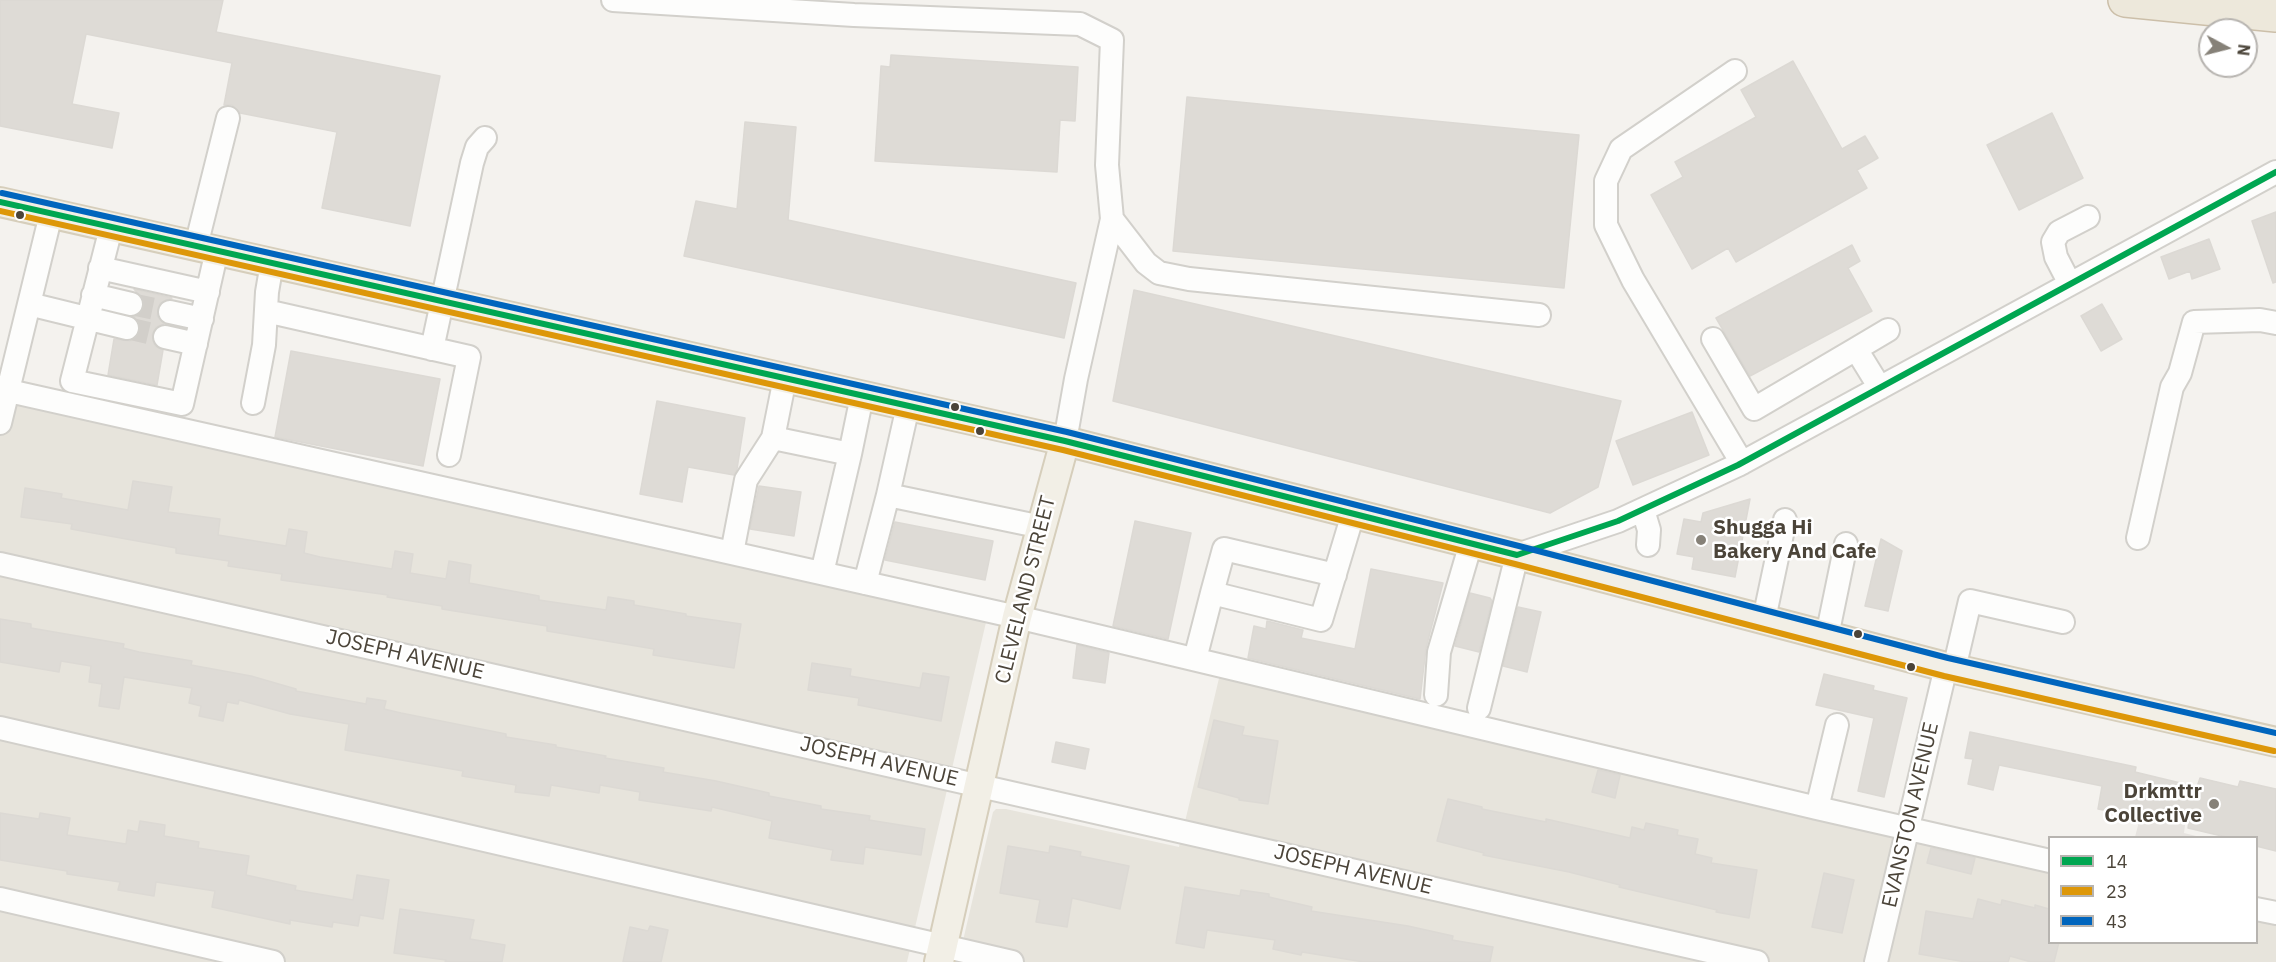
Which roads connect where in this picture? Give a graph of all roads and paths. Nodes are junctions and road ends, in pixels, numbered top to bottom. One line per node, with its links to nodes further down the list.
1 (613, 0): 11 (street)
2 (2125, 0): 3 (highway)
3 (2276, 15)
4 (1735, 71): 46 (street)
5 (228, 118): 13 (street)
6 (485, 138): 19 (street)
7 (2276, 172): 16 (street)
8 (0, 202): 9 (main road)
9 (51, 214): 12 (main road); 20 (street)
10 (2088, 217): 16 (street)
11 (1112, 219): 24 (street); 43 (street, CLEVELAND STREET)
12 (111, 228): 13 (main road); 15 (street)
13 (207, 248): 14 (main road); 17 (street)
14 (272, 263): 19 (main road); 22 (street)
15 (100, 268): 17 (street); 18 (street)
16 (2070, 284): 36 (street)
17 (207, 292): 25 (street)
18 (93, 295): 21 (street); 26 (street)
19 (442, 301): 33 (street); 35 (main road)
20 (29, 304): 26 (street); 37 (street)
21 (131, 304)
22 (266, 311): 33 (street); 39 (street)
23 (170, 312): 25 (street)
24 (1539, 315)
25 (202, 319): 32 (street)
26 (87, 320): 28 (street); 32 (street)
27 (2276, 322): 52 (street)
28 (127, 328)
29 (1888, 330): 34 (street)
30 (165, 337): 32 (street)
31 (1713, 339): 34 (street)
32 (196, 344)
33 (432, 349): 45 (street)
34 (1857, 349): 36 (street)
35 (785, 378): 38 (main road); 42 (street)
36 (1880, 388): 46 (street)
37 (4, 390): 41 (street); 56 (street)
38 (862, 396): 40 (main road); 44 (street)
39 (253, 403)
40 (908, 406): 43 (main road); 47 (street)
41 (0, 423)
42 (773, 438): 44 (street); 56 (street)
43 (1065, 441): 49 (main road); 51 (main road, CLEVELAND STREET)
44 (850, 454): 59 (street)
45 (449, 455)
46 (1742, 463): 48 (street)
47 (888, 495): 51 (street); 61 (street)
48 (1642, 510): 55 (street); 57 (street)
49 (1353, 514): 53 (main road); 60 (street)
50 (1785, 520): 64 (street)
51 (1042, 527): 63 (main road, CLEVELAND STREET)
52 (2138, 538)
53 (1471, 543): 57 (main road); 69 (street)
54 (1846, 544): 66 (street)
55 (1648, 545)
56 (732, 553): 59 (street)
57 (1517, 555): 64 (main road); 70 (street)
58 (0, 564): 74 (street, JOSEPH AVENUE)
59 (822, 573): 61 (street)
60 (1335, 575): 62 (street); 62 (street)
61 (865, 583): 63 (street)
62 (1212, 593): 67 (street)
63 (1017, 617): 67 (street); 74 (main road, CLEVELAND STREET)
64 (1764, 619): 66 (main road)
65 (2063, 622): 68 (street, EVANSTON AVENUE)
66 (1827, 636): 68 (main road)
67 (1195, 659): 75 (street)
68 (1950, 668): 73 (main road); 76 (street, EVANSTON AVENUE)
69 (1437, 695)
70 (1479, 708)
71 (1837, 726): 75 (street)
72 (0, 728): 81 (street)
73 (2276, 741)
74 (980, 785): 81 (main road, CLEVELAND STREET); 84 (street, JOSEPH AVENUE)
75 (1817, 808): 76 (street)
76 (1907, 829): 77 (street); 85 (street, EVANSTON AVENUE)
77 (2048, 861)
78 (0, 899): 82 (street)
79 (2258, 909): 80 (street)
80 (2276, 913)
81 (941, 954): 83 (street)
82 (273, 962)
83 (1012, 962)
84 (1757, 962)
85 (1876, 962)

